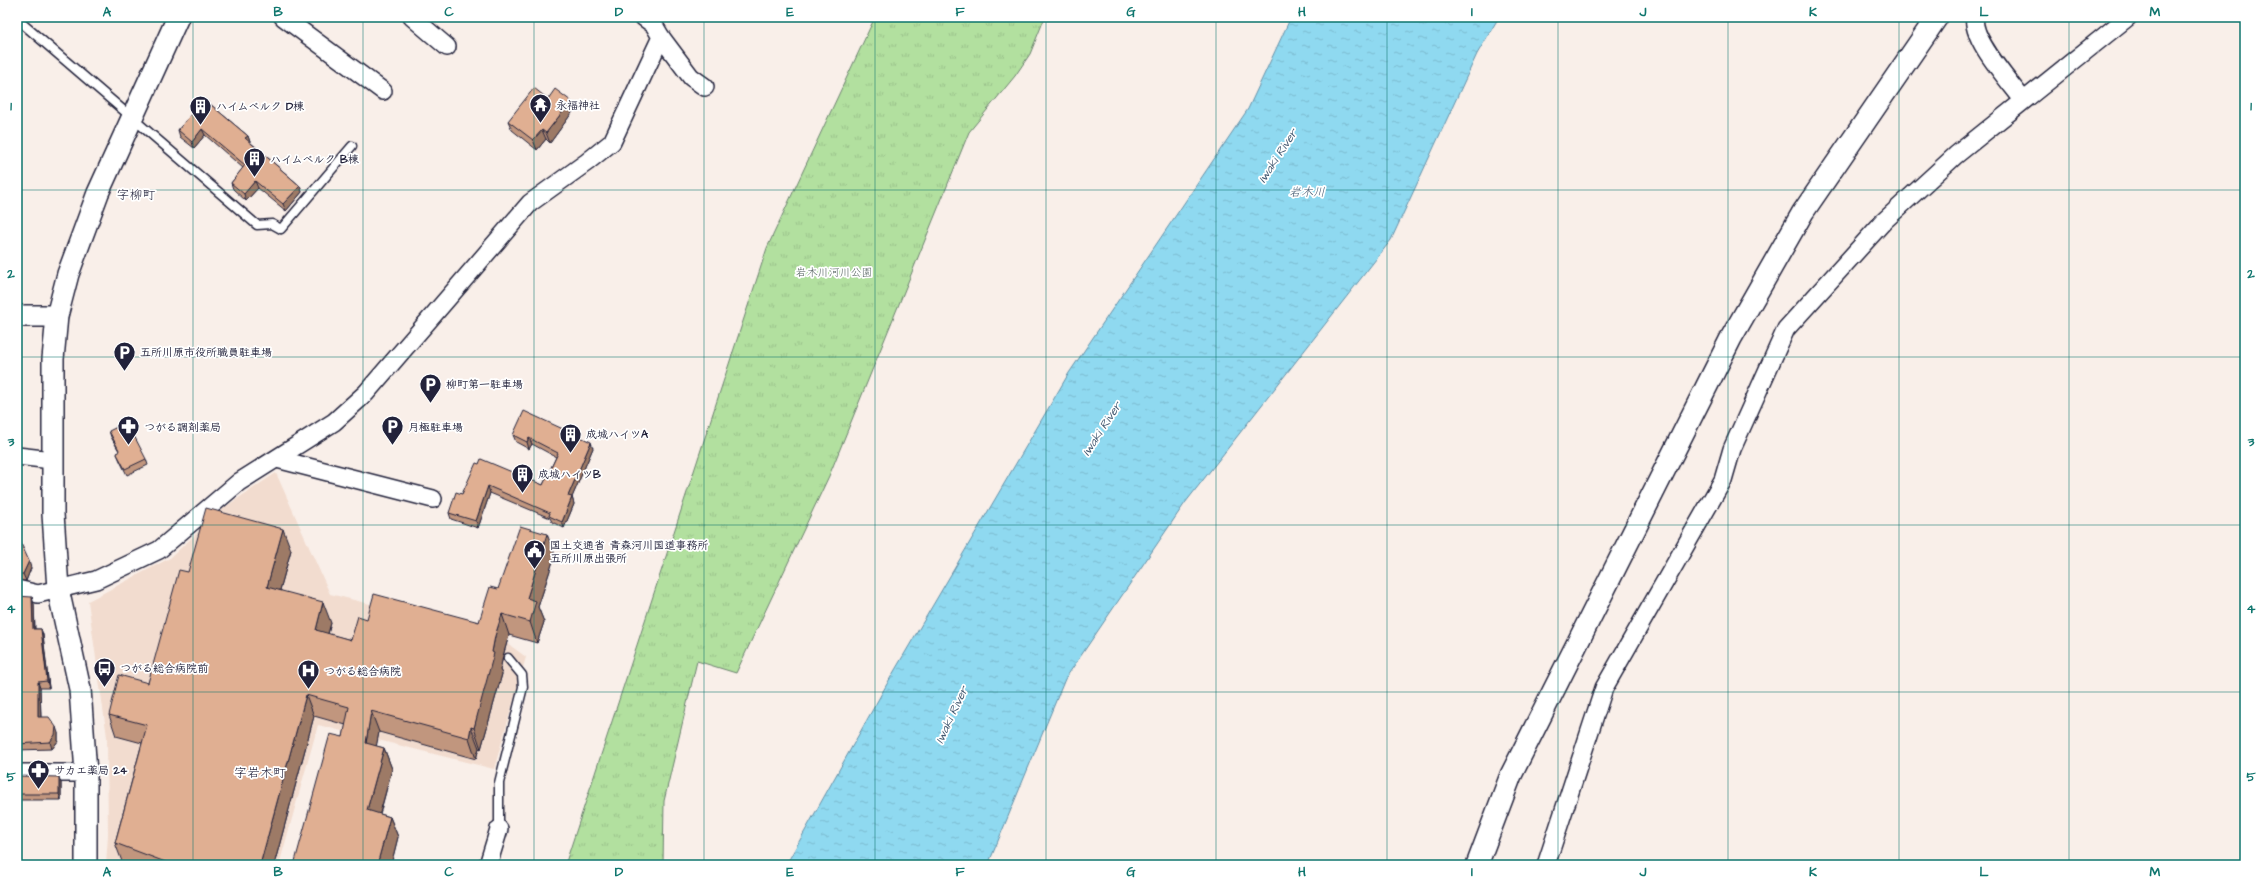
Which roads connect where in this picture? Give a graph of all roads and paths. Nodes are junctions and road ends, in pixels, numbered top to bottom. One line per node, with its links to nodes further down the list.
1 (178, 17): 14 (street)
2 (283, 17): 12 (street)
3 (412, 17): 10 (street)
4 (643, 17): 9 (street)
5 (1937, 17): 30 (street)
6 (1975, 17): 13 (street)
7 (2128, 17): 13 (street)
8 (17, 19): 14 (lane)
9 (661, 37): 11 (street); 19 (street)
10 (447, 47)
11 (705, 87)
12 (383, 91)
13 (2023, 100): 31 (street)
14 (132, 120): 15 (lane); 17 (street)
15 (352, 146)
16 (17, 316): 17 (street)
17 (57, 316): 20 (street)
18 (17, 456): 20 (street)
19 (277, 459): 21 (street); 23 (street)
20 (52, 460): 23 (street)
21 (433, 499)
22 (17, 589): 23 (street)
23 (58, 589): 26 (street)
24 (508, 658): 27 (lane)
25 (17, 773): 26 (street)
26 (86, 773): 28 (street)
27 (499, 829): 29 (street)
28 (86, 865)
29 (488, 865)
30 (1477, 865)
31 (1546, 865)

